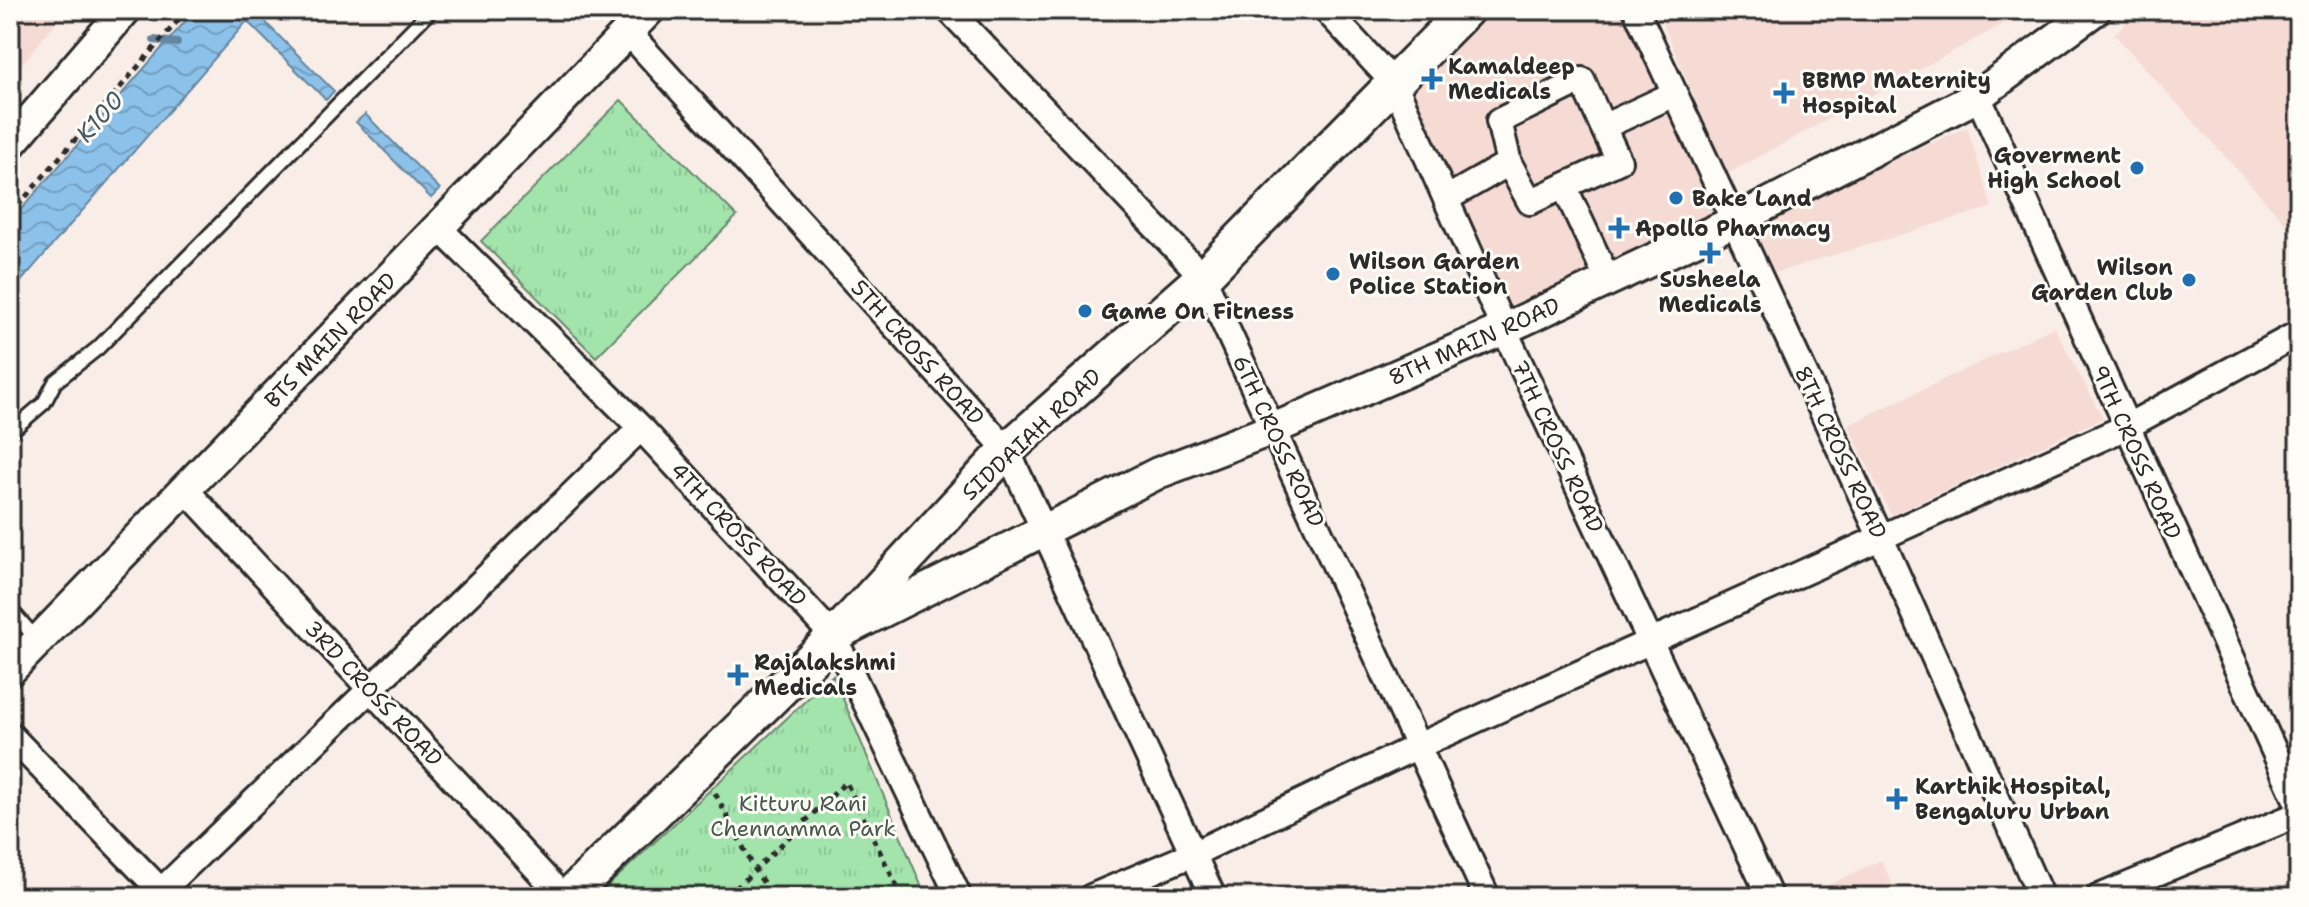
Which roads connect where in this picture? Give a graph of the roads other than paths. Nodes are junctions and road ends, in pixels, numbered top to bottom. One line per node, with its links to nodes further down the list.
1 (125, 10): 14 (street)
2 (431, 10): 27 (lane)
3 (649, 10): 9 (street, BTS MAIN ROAD)
4 (949, 10): 20 (street, 6TH CROSS ROAD)
5 (1326, 10): 10 (street, 7TH CROSS ROAD)
6 (1466, 10): 10 (main road, SIDDAIAH ROAD)
7 (1636, 10): 11 (street, 8TH CROSS ROAD)
8 (2080, 15): 12 (street, 8TH MAIN ROAD)
9 (628, 32): 19 (street, BTS MAIN ROAD); 28 (street, 5TH CROSS ROAD)
10 (1394, 83): 17 (street, 7TH CROSS ROAD); 20 (main road, SIDDAIAH ROAD)
11 (1674, 94): 13 (street); 18 (street, 8TH CROSS ROAD)
12 (1978, 96): 18 (street, 8TH MAIN ROAD); 24 (street, 9TH CROSS ROAD)
13 (1603, 127): 15 (street); 16 (street)
14 (11, 140)
15 (1509, 163): 16 (street); 17 (street)
16 (1564, 186): 21 (street)
17 (1446, 199): 22 (street, 7TH CROSS ROAD)
18 (1733, 222): 21 (street, 8TH MAIN ROAD); 31 (street, 8TH CROSS ROAD)
19 (439, 228): 25 (street, 4TH CROSS ROAD); 29 (street, BTS MAIN ROAD)
20 (1203, 277): 26 (street, 6TH CROSS ROAD); 28 (main road, SIDDAIAH ROAD)
21 (1608, 280): 22 (street, 8TH MAIN ROAD)
22 (1504, 329): 26 (street, 8TH MAIN ROAD); 35 (street, 7TH CROSS ROAD)
23 (2299, 333): 24 (street)
24 (2126, 427): 31 (street); 40 (street, 9TH CROSS ROAD)
25 (641, 428): 33 (street, 4TH CROSS ROAD); 37 (street)
26 (1273, 429): 30 (street, 8TH MAIN ROAD); 39 (street, 6TH CROSS ROAD)
27 (10, 432)
28 (1007, 450): 30 (street, 5TH CROSS ROAD); 33 (main road, SIDDAIAH ROAD)
29 (185, 489): 34 (street, BTS MAIN ROAD); 37 (street, 3RD CROSS ROAD)
30 (1044, 528): 33 (street, 8TH MAIN ROAD); 42 (street, 5TH CROSS ROAD)
31 (1880, 536): 35 (street); 50 (street, 8TH CROSS ROAD)
32 (10, 609): 34 (lane)
33 (834, 637): 44 (main road, SIDDAIAH ROAD); 45 (street, 4TH CROSS ROAD)
34 (38, 641): 36 (street, BTS MAIN ROAD)
35 (1650, 642): 39 (street); 49 (street, 7TH CROSS ROAD)
36 (10, 670)
37 (370, 689): 43 (street); 44 (street, 3RD CROSS ROAD)
38 (10, 735): 43 (street)
39 (1418, 746): 42 (street); 48 (street, 6TH CROSS ROAD)
40 (2299, 806)
41 (2299, 814): 51 (street)
42 (1193, 854): 46 (street); 47 (street, 5TH CROSS ROAD)
43 (164, 894)
44 (566, 897)
45 (959, 897)
46 (1091, 897)
47 (1213, 897)
48 (1487, 897)
49 (1770, 897)
50 (2041, 897)
51 (2099, 897)

